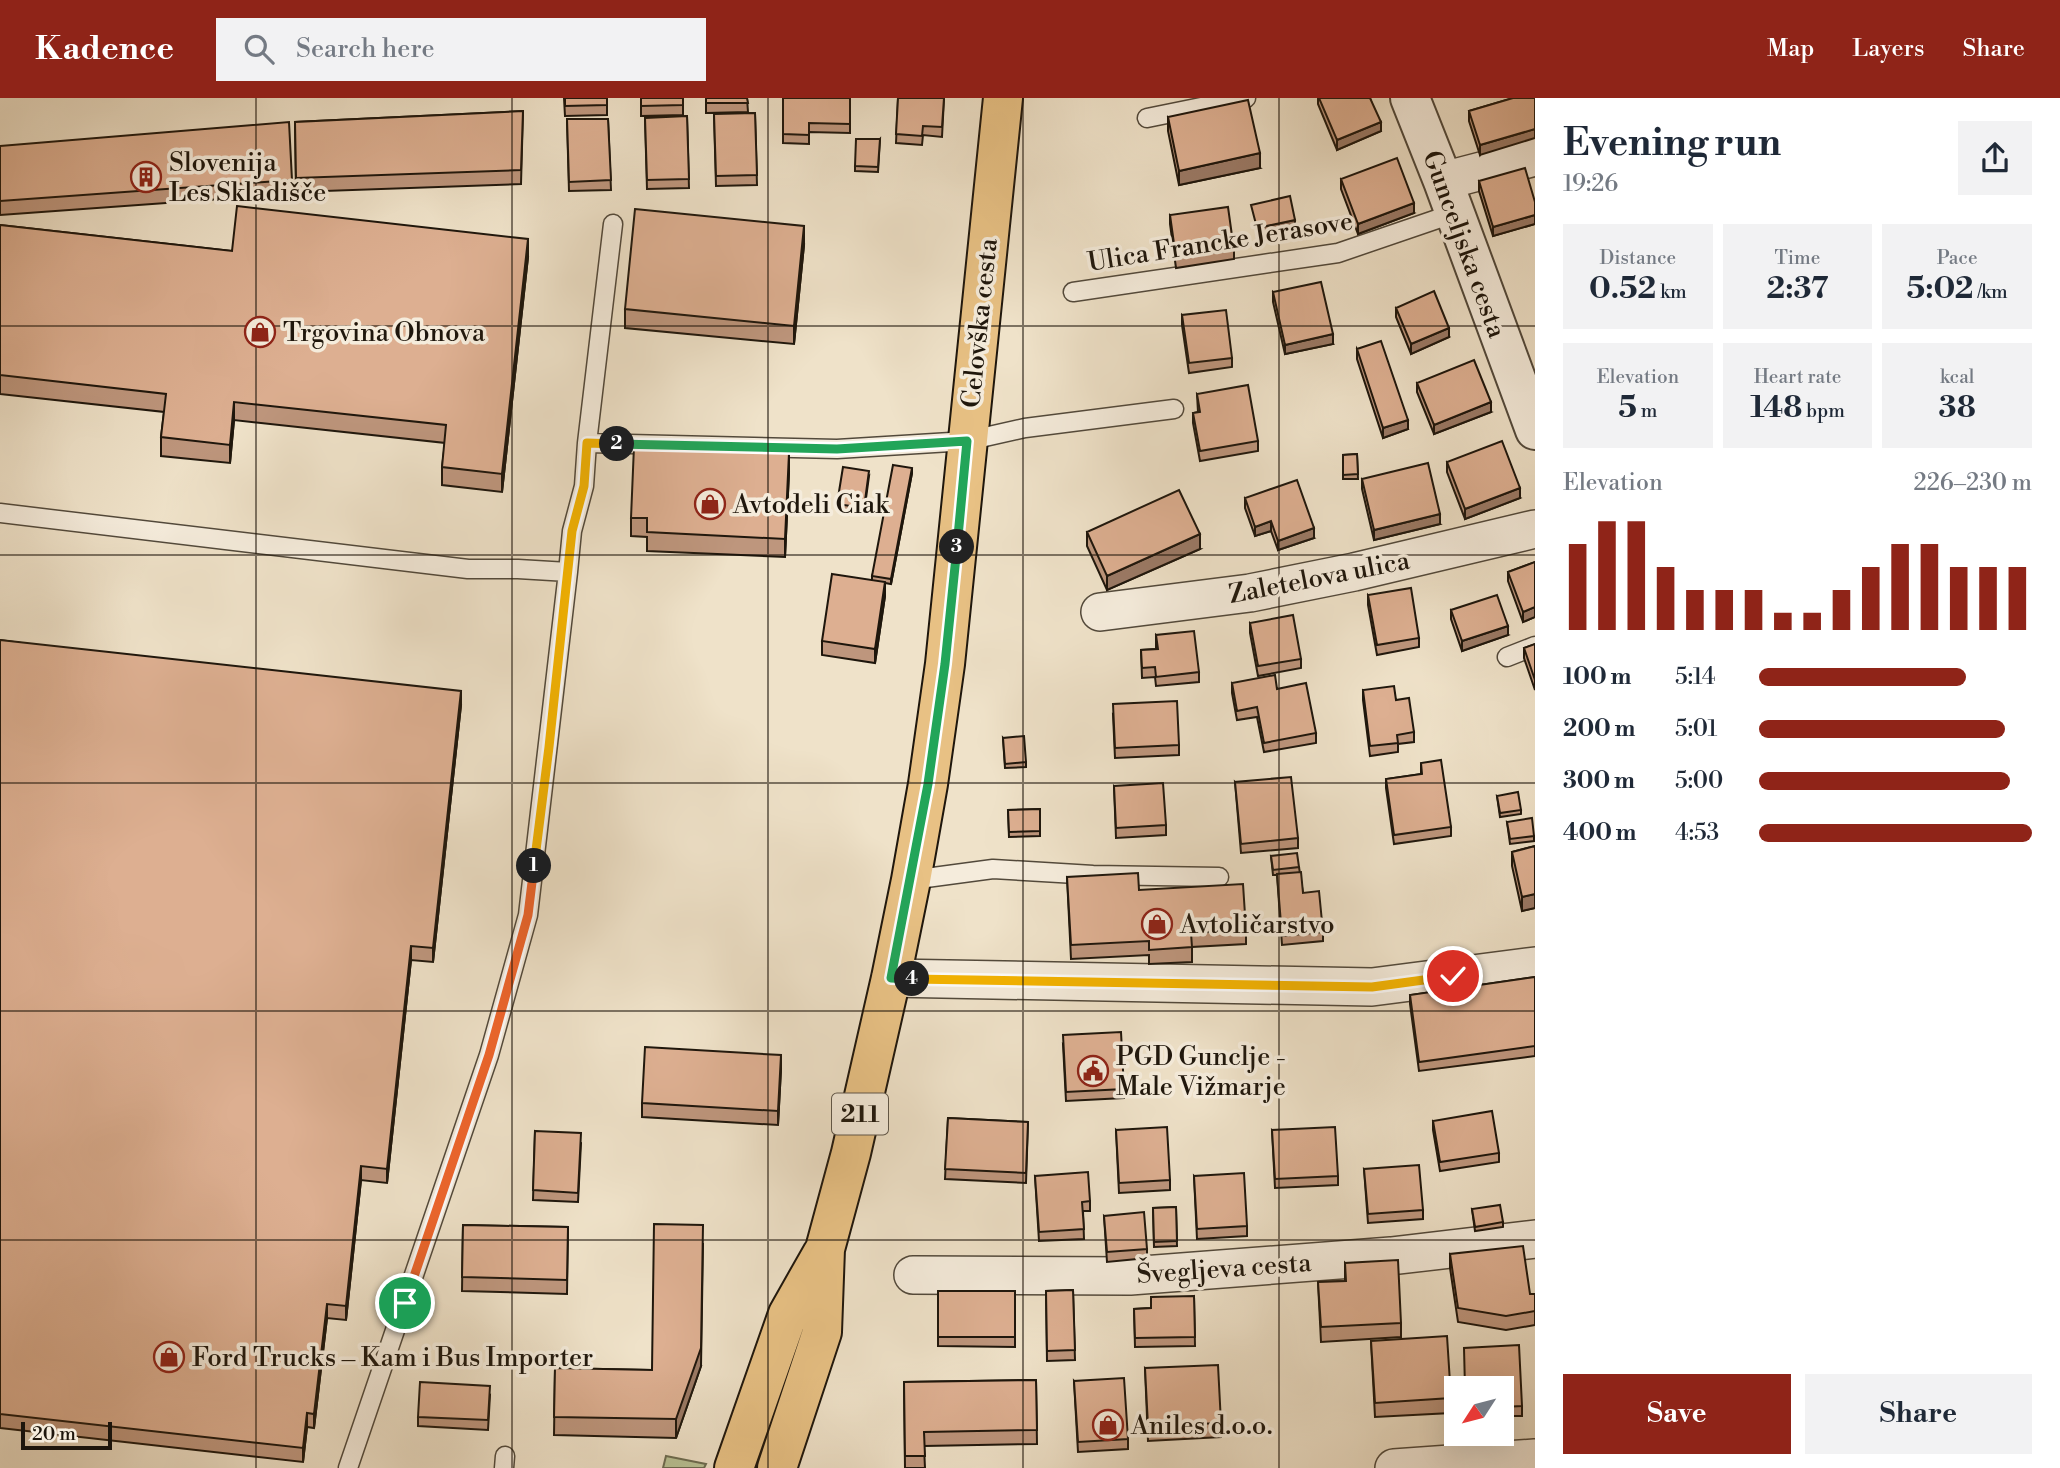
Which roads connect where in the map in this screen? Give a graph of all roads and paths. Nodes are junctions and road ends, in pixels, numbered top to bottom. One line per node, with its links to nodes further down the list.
1 (1003, 98): 11 (main road, Celovška cesta / 211)
2 (1246, 98): 4 (lane)
3 (1410, 98): 6 (street, Gunceljska cesta)
4 (1147, 118)
5 (1535, 157): 6 (street)
6 (1449, 197): 8 (lane, Ulica Francke Jerasove); 10 (street, Gunceljska cesta)
7 (613, 224): 12 (lane)
8 (1073, 292)
9 (1174, 409): 11 (lane)
10 (1535, 430)
11 (967, 441): 12 (lane); 20 (main road, Celovška cesta / 211)
12 (587, 443): 15 (lane)
13 (0, 513): 15 (lane)
14 (1535, 529): 16 (street, Zaletelova ulica)
15 (568, 572): 27 (lane)
16 (1100, 612)
17 (1535, 646): 18 (lane)
18 (1507, 657)
19 (1219, 877): 20 (lane)
20 (911, 880): 22 (main road, Celovška cesta / 211)
21 (1535, 966): 22 (street)
22 (891, 978): 24 (main road, Celovška cesta / 211)
23 (1535, 1239): 25 (street, Švegljeva cesta)
24 (825, 1249): 28 (main road, Celovška cesta / 211); 29 (main road, Celovška cesta / 211)
25 (913, 1275)
26 (1535, 1458): 30 (street)
27 (348, 1468)
28 (734, 1468)
29 (777, 1468)
30 (1394, 1468)

